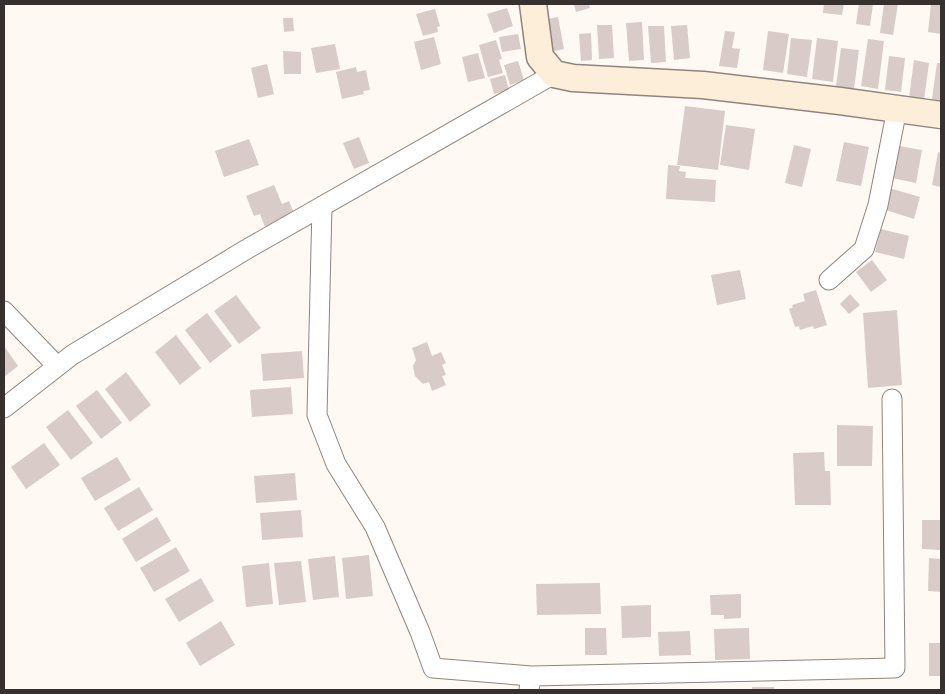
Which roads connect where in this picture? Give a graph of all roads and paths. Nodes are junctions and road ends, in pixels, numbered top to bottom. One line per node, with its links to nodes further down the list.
1 (533, 4): 2 (street)
2 (554, 74): 3 (street); 5 (street)
3 (897, 109): 4 (street); 6 (street)
4 (941, 115)
5 (322, 206): 8 (street); 11 (street)
6 (829, 280)
7 (4, 311): 8 (street)
8 (57, 366): 10 (street)
9 (892, 399): 11 (street)
10 (4, 408)
11 (530, 683)

